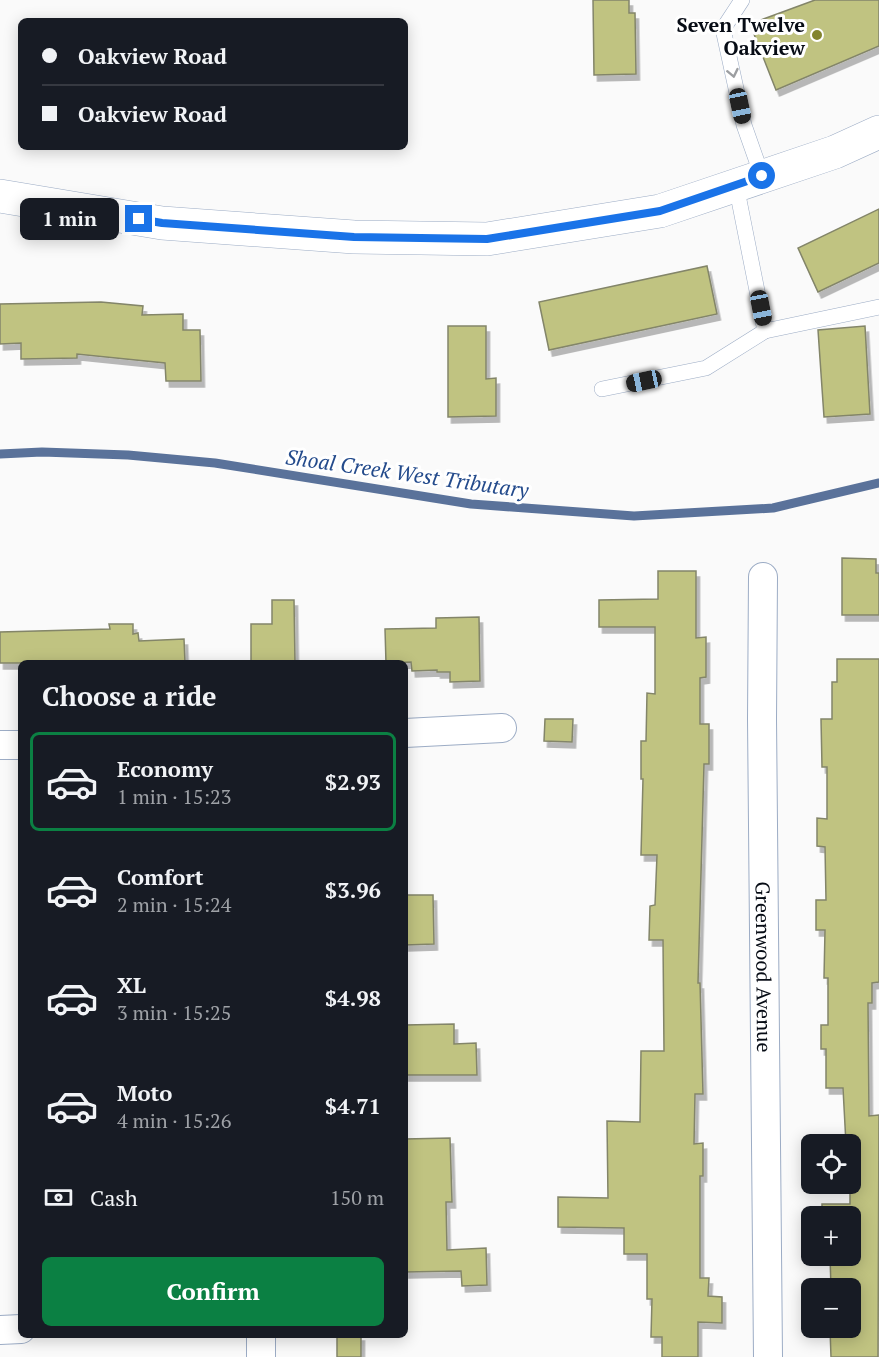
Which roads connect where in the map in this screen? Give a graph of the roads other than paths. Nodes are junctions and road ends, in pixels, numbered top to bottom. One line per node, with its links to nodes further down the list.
1 (742, 0): 3 (lane, one-way to 3)
2 (879, 132): 3 (street)
3 (749, 181): 4 (street); 6 (lane)
4 (0, 196)
5 (879, 307): 6 (lane)
6 (765, 331): 7 (lane)
7 (602, 390)
8 (763, 577): 17 (street, Greenwood Avenue)
9 (502, 728): 10 (street)
10 (408, 733)
11 (0, 745): 12 (street)
12 (18, 745)
13 (18, 1329): 14 (street)
14 (0, 1330)
15 (261, 1338): 16 (street)
16 (261, 1357)
17 (768, 1357)

